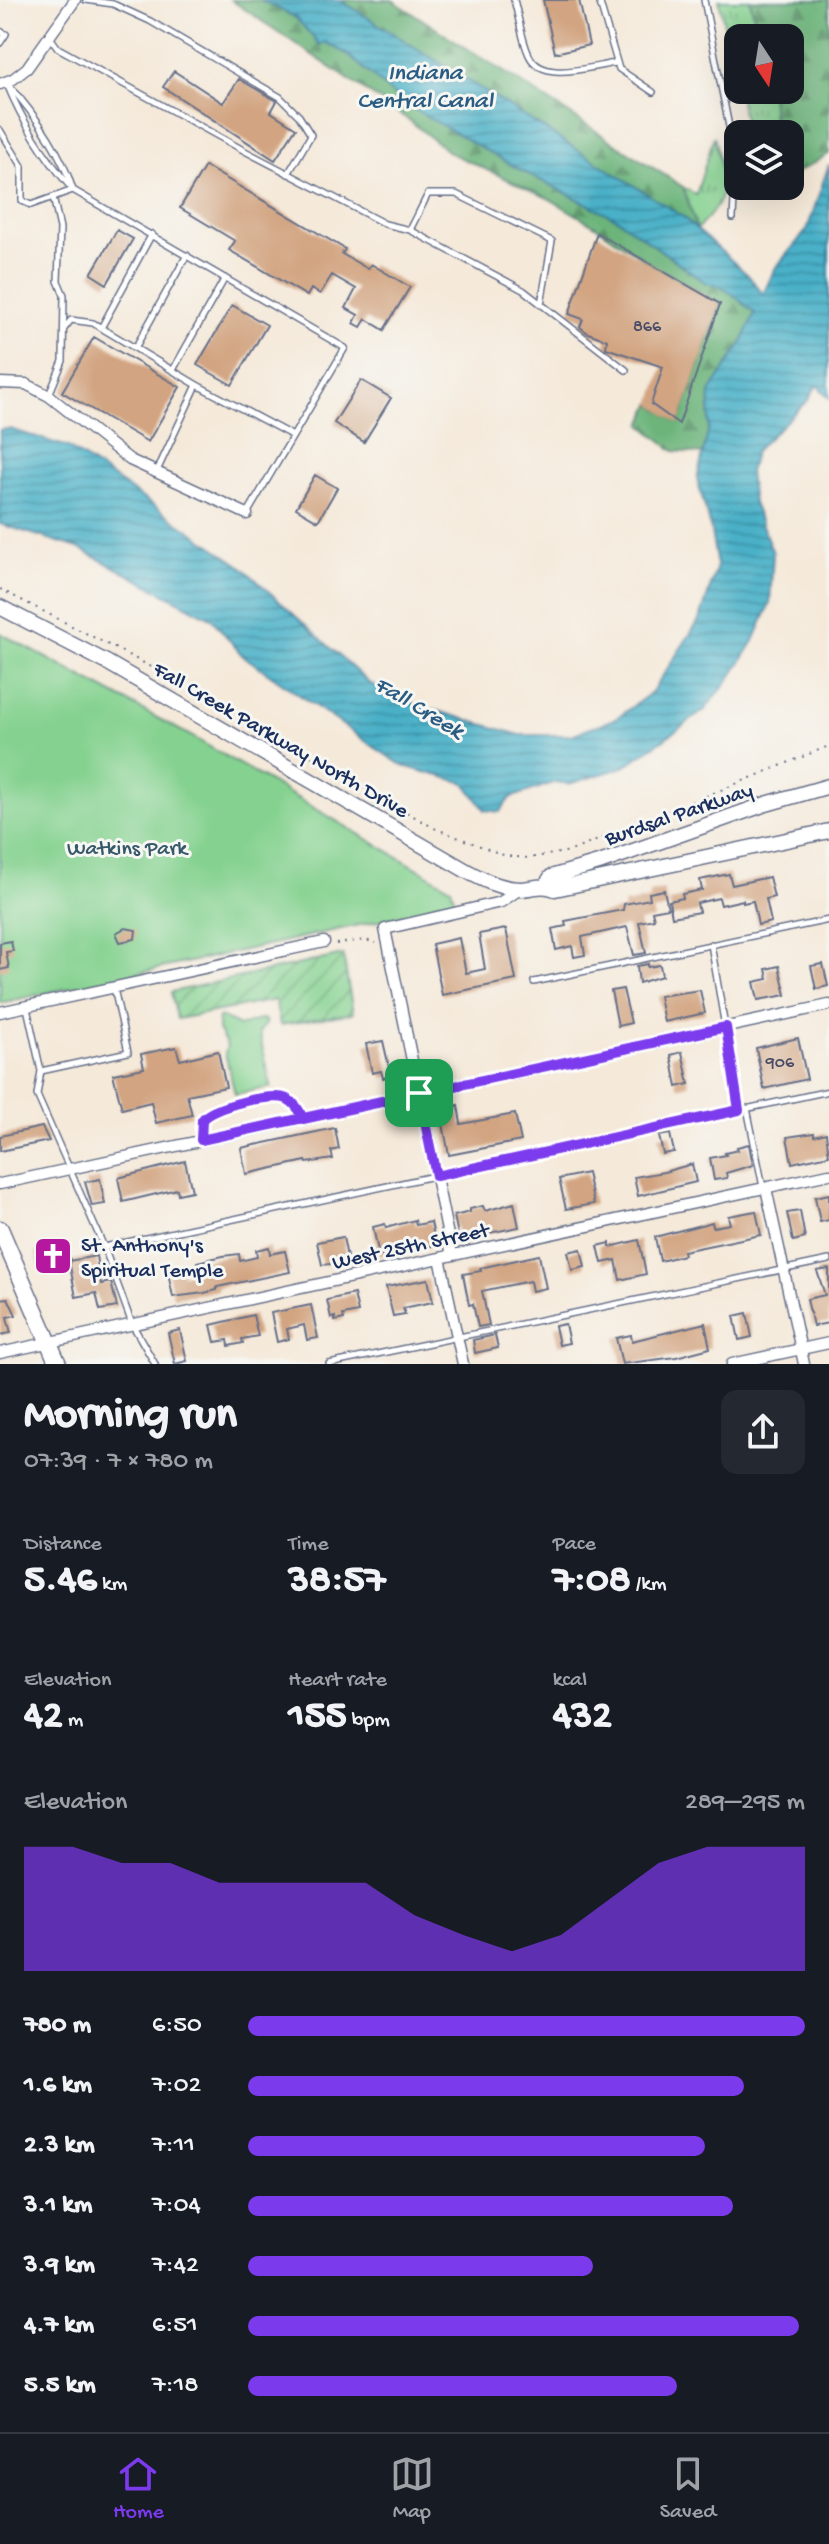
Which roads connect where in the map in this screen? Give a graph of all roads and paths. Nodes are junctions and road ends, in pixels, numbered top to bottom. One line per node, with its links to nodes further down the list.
1 (75, 0): 7 (street)
2 (86, 0): 13 (lane)
3 (514, 0): 9 (lane)
4 (599, 0): 9 (lane)
5 (704, 0): 16 (lane)
6 (0, 31): 8 (lane)
7 (49, 37): 10 (street); 13 (lane)
8 (0, 43)
9 (616, 63): 11 (lane)
10 (3, 83): 14 (lane); 14 (lane)
11 (653, 92)
12 (0, 130): 15 (lane)
13 (288, 174): 17 (lane)
14 (73, 190): 15 (lane); 18 (lane)
15 (53, 197): 22 (lane)
16 (733, 218)
17 (410, 230): 21 (lane); 21 (lane)
18 (152, 234): 19 (lane); 24 (lane)
19 (187, 255): 20 (lane); 26 (lane)
20 (225, 278): 27 (lane); 32 (lane)
21 (541, 305): 28 (lane)
22 (64, 307): 23 (lane); 25 (lane)
23 (71, 320): 24 (lane); 25 (lane)
24 (101, 328): 26 (lane)
25 (63, 330): 31 (lane)
26 (135, 348): 27 (lane)
27 (173, 370): 30 (lane)
28 (626, 370)
29 (0, 383): 31 (street)
30 (197, 385): 32 (lane); 33 (lane)
31 (49, 396): 33 (street)
32 (293, 436): 34 (lane)
33 (156, 472): 34 (street)
34 (247, 514)
35 (0, 589): 37 (path)
36 (0, 607): 41 (street, Fall Creek Parkway North Drive)
37 (829, 746)
38 (829, 786): 40 (street, Burdsal Parkway)
39 (829, 831): 40 (street)
40 (546, 885): 41 (street, Fall Creek Parkway North Drive)
41 (520, 889): 45 (street)
42 (829, 920): 44 (lane)
43 (324, 942): 45 (path); 47 (street)
44 (711, 944): 46 (lane); 51 (lane)
45 (389, 950): 54 (street)
46 (534, 982)
47 (114, 987): 49 (street); 52 (lane)
48 (829, 1005): 51 (street)
49 (26, 1007): 50 (street); 52 (lane)
50 (0, 1012)
51 (726, 1027): 54 (street); 56 (lane)
52 (41, 1071): 59 (lane)
53 (829, 1091): 55 (lane)
54 (419, 1093): 57 (street); 61 (street)
55 (747, 1108): 56 (lane); 63 (lane)
56 (739, 1110): 61 (lane)
57 (303, 1119): 58 (street); 58 (lane)
58 (201, 1140): 59 (street)
59 (70, 1168): 62 (street); 65 (lane)
60 (829, 1174): 63 (street, West 25th Street)
61 (436, 1176): 65 (lane); 66 (street)
62 (0, 1184)
63 (764, 1188): 66 (street, West 25th Street); 69 (street)
64 (0, 1229): 72 (main road)
65 (104, 1247): 70 (lane)
66 (452, 1255): 67 (street, West 25th Street)
67 (440, 1258): 70 (street, West 25th Street); 71 (street)
68 (829, 1260): 69 (lane)
69 (784, 1269): 71 (lane); 74 (street)
70 (132, 1324): 72 (street, West 25th Street); 77 (lane)
71 (457, 1337): 78 (lane); 79 (street)
72 (49, 1342): 75 (street, West 25th Street); 76 (main road)
73 (829, 1343): 74 (street)
74 (801, 1349): 80 (street); 81 (street)
75 (0, 1353)
76 (58, 1364)
77 (155, 1364)
78 (329, 1364)
79 (463, 1364)
80 (732, 1364)
81 (804, 1364)

